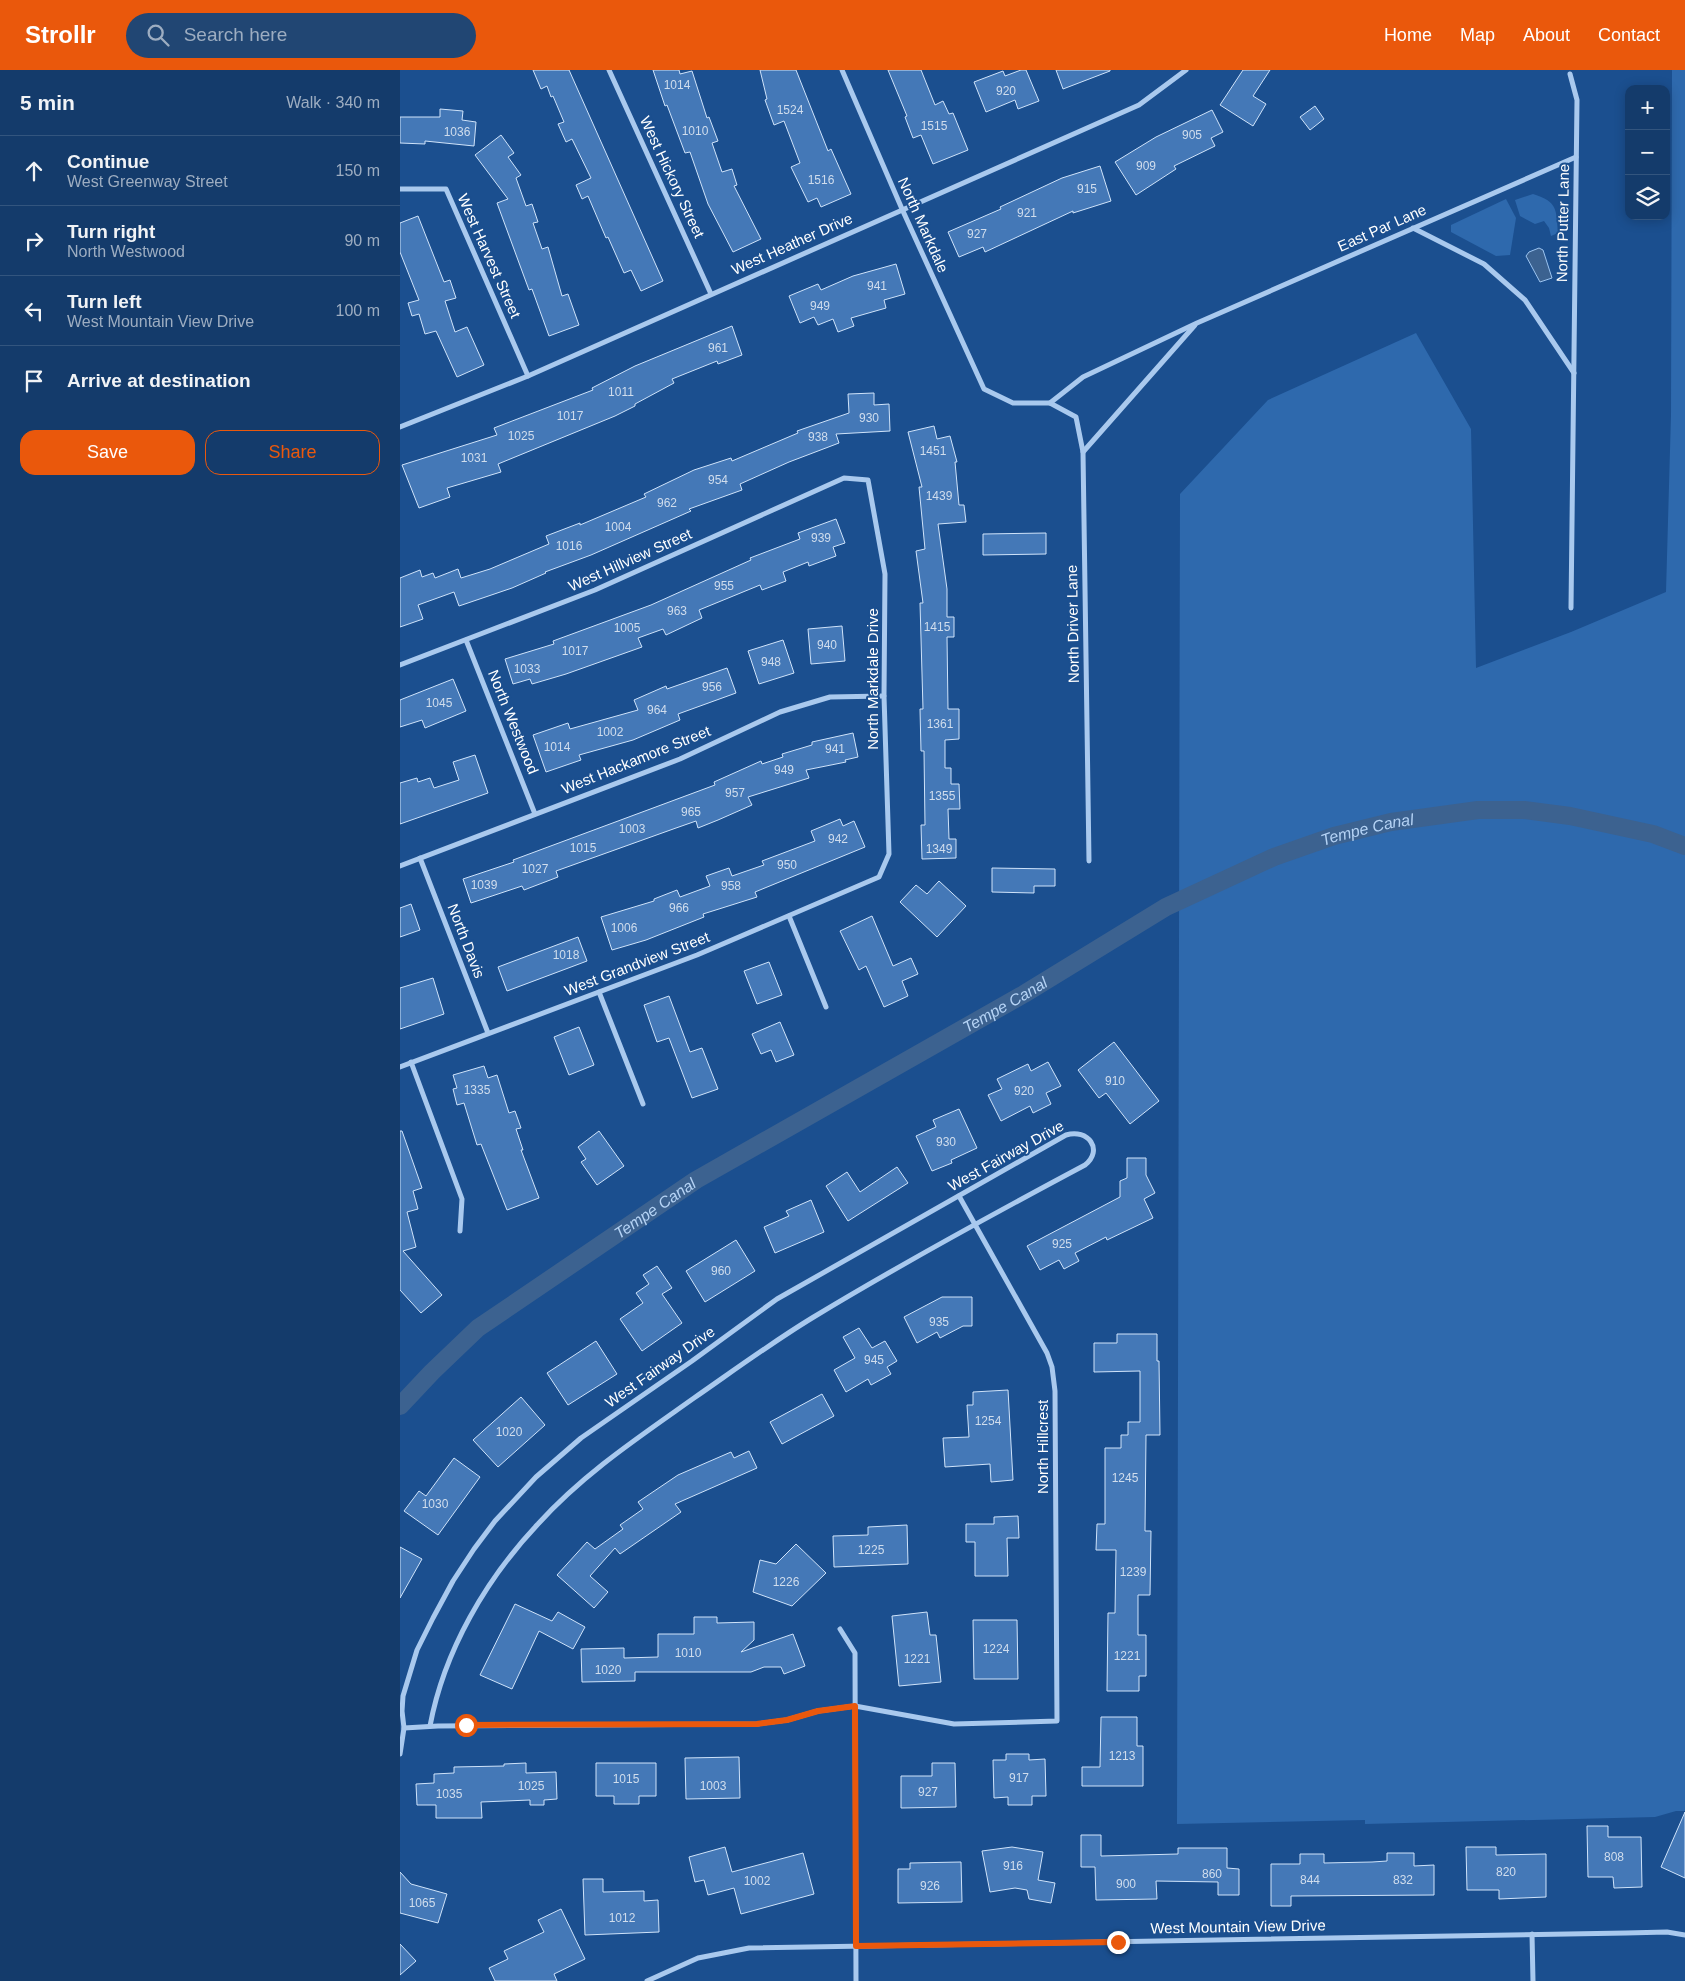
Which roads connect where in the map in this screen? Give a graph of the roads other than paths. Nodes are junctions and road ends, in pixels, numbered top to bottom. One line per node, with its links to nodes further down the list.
1 (609, 70): 9 (street, West Hickory Street)
2 (842, 70): 7 (street, North Markdale)
3 (1186, 70): 7 (street, West Heather Drive)
4 (1570, 74): 5 (street, North Putter Lane)
5 (1576, 156): 8 (street, East Par Lane); 11 (street, North Putter Lane)
6 (400, 189): 12 (street, West Harvest Street)
7 (902, 209): 9 (street, West Heather Drive); 13 (street, North Markdale)
8 (1413, 228): 10 (street, East Par Lane); 11 (street)
9 (711, 294): 12 (street, West Heather Drive)
10 (1198, 323): 13 (street, East Par Lane); 15 (street, East Par Lane)
11 (1574, 374): 17 (street, North Putter Lane)
12 (528, 376): 14 (street, West Heather Drive)
13 (1050, 403): 15 (street, North Driver Lane)
14 (400, 427)
15 (1084, 452): 23 (street, North Driver Lane)
16 (868, 480): 18 (street, West Hillview Street); 20 (street, North Markdale Drive)
17 (1571, 608)
18 (466, 640): 19 (street, West Hillview Street); 21 (street, North Westwood)
19 (400, 665)
20 (884, 696): 21 (street, West Hackamore Street); 25 (street, North Markdale Drive)
21 (535, 814): 22 (street, West Hackamore Street)
22 (420, 858): 24 (street, West Hackamore Street); 29 (street, North Davis)
23 (1089, 861)
24 (400, 866)
25 (879, 877): 26 (street, West Grandview Street)
26 (789, 916): 27 (street, West Grandview Street); 28 (street)
27 (599, 992): 29 (street, West Grandview Street); 32 (street)
28 (826, 1007)
29 (488, 1033): 30 (street, West Grandview Street)
30 (411, 1062): 31 (street, West Grandview Street); 35 (street)
31 (400, 1067)
32 (643, 1104)
33 (959, 1196): 34 (street, North Hillcrest); 34 (street, West Fairway Drive); 39 (street, West Fairway Drive)
34 (975, 1224): 37 (street, North Hillcrest); 38 (street, West Fairway Drive)
35 (460, 1231)
36 (840, 1629): 37 (street)
37 (855, 1706): 38 (street); 43 (street)
38 (430, 1726): 39 (street)
39 (404, 1728): 40 (street, West Fairway Drive)
40 (400, 1754)
41 (1532, 1934): 42 (street, West Mountain View Drive); 43 (street, West Mountain View Drive); 46 (street)
42 (1685, 1935)
43 (856, 1946): 44 (street, West Mountain View Drive); 45 (street)
44 (647, 1981)
45 (856, 1981)
46 (1533, 1981)

